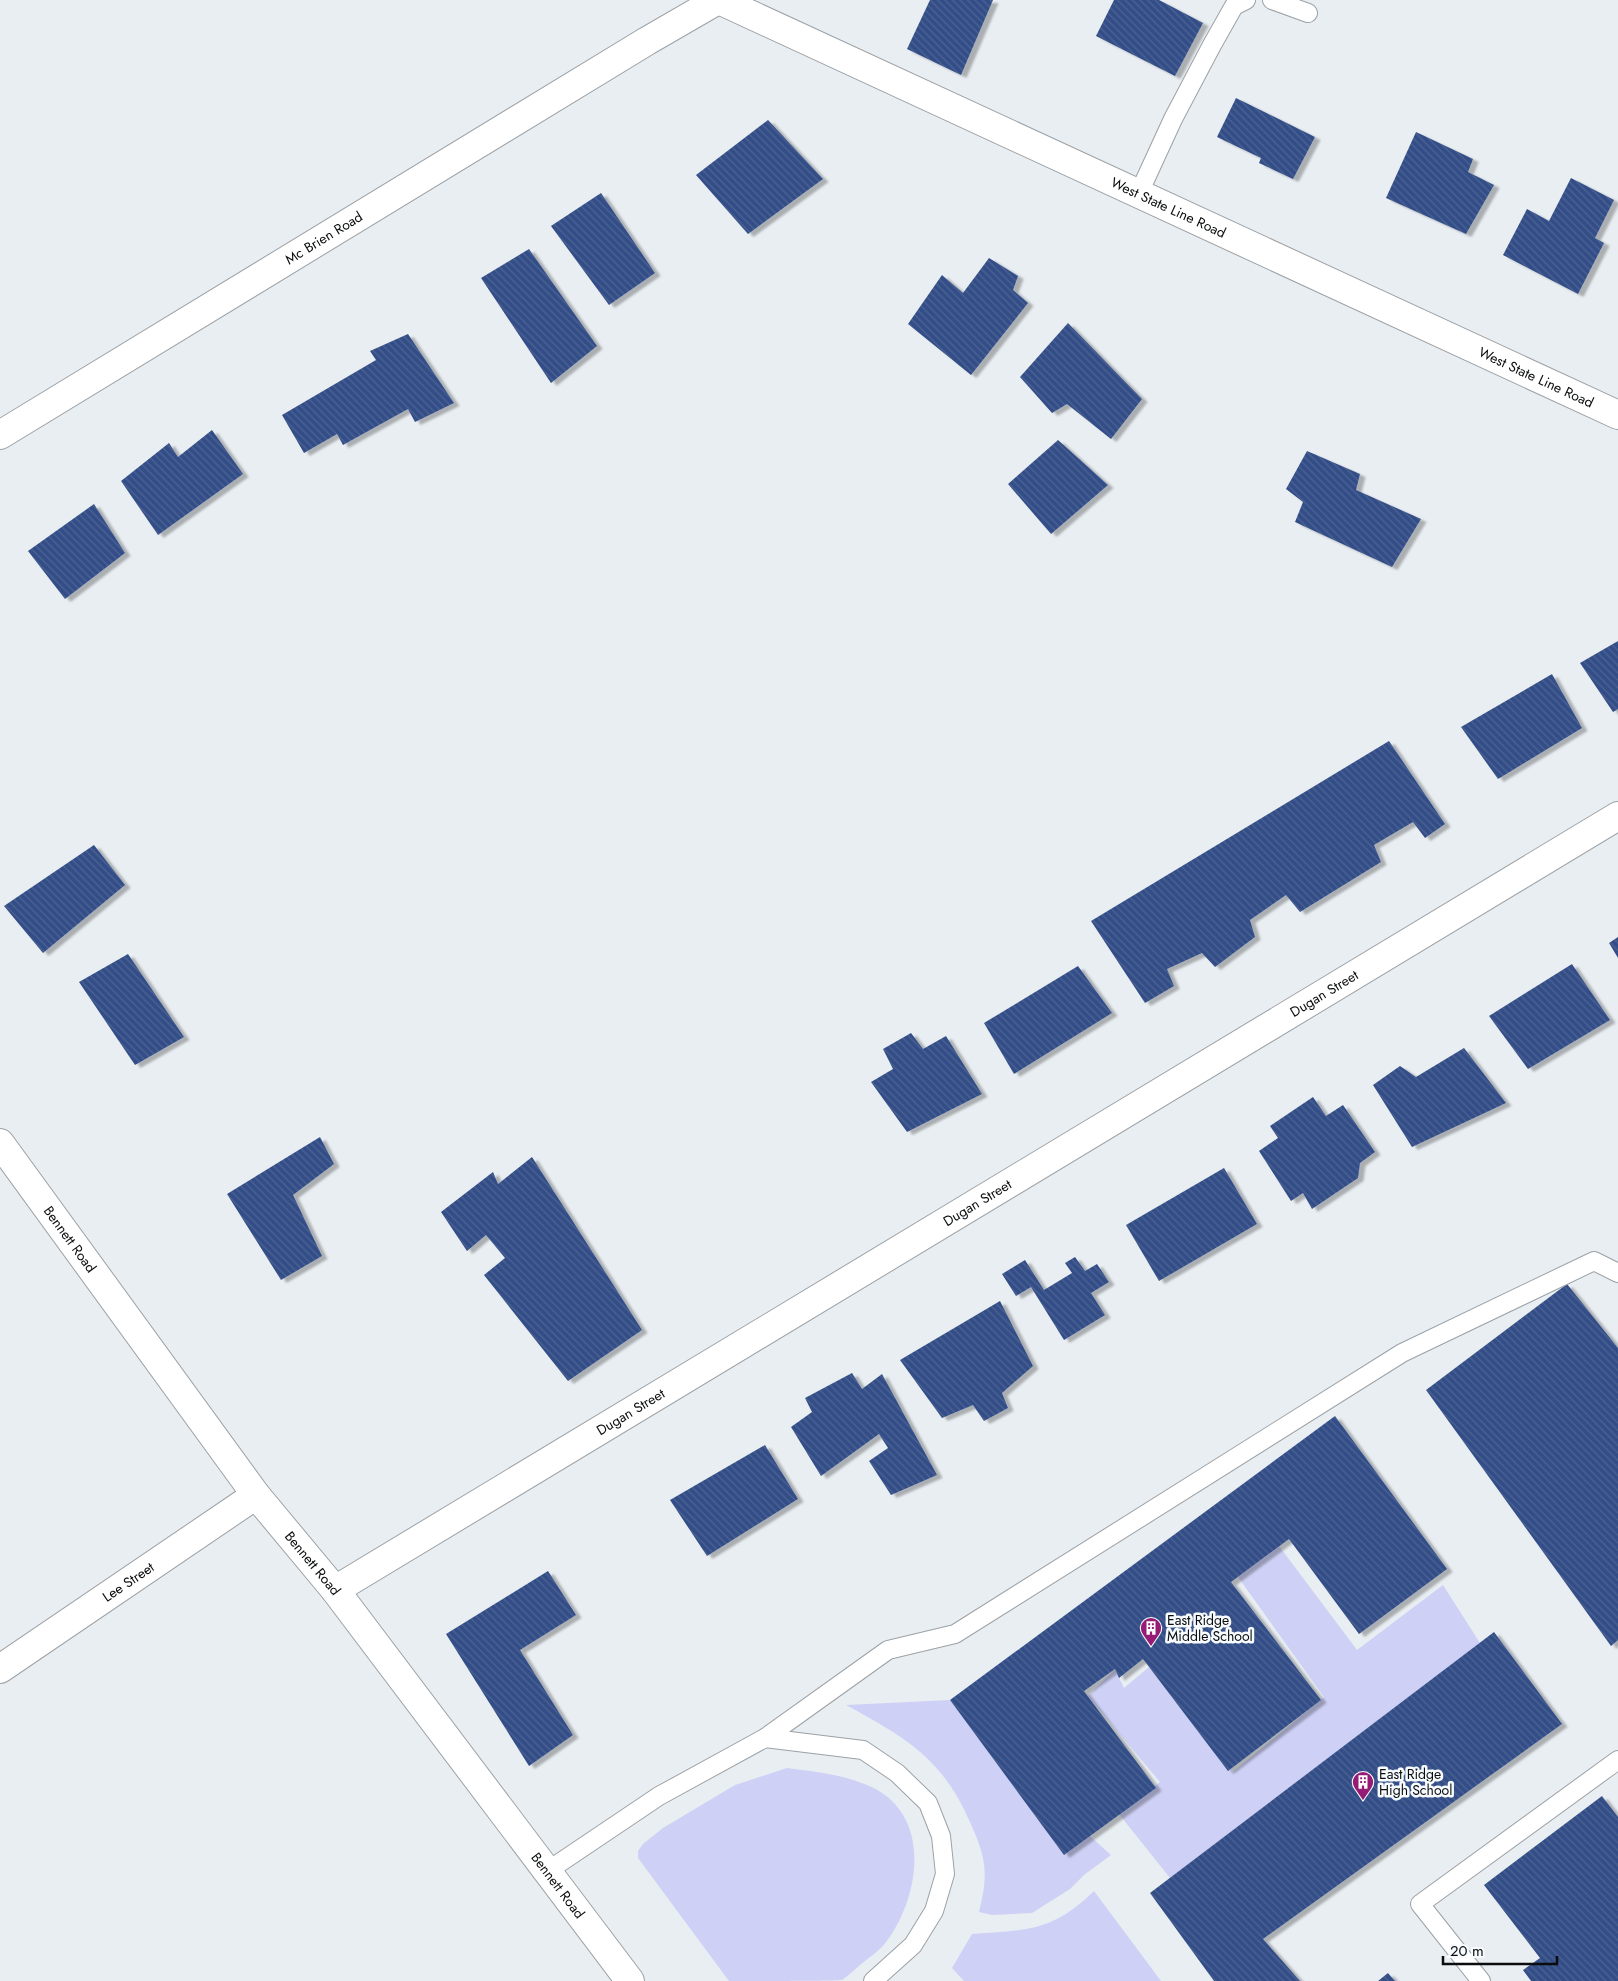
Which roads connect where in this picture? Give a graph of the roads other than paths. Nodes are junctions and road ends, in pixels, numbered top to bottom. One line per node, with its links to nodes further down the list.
1 (719, 0): 5 (street, West State Line Road); 7 (street, Mc Brien Road)
2 (1246, 0): 5 (lane)
3 (1272, 0): 4 (lane)
4 (1308, 13)
5 (1139, 194): 6 (street, West State Line Road)
6 (1618, 415)
7 (0, 435)
8 (1618, 816): 12 (street, Dugan Street)
9 (0, 1143): 11 (street, Bennett Road)
10 (1618, 1273): 14 (lane)
11 (256, 1495): 12 (street, Bennett Road); 13 (street, Lee Street)
12 (335, 1590): 16 (street, Bennett Road)
13 (0, 1669)
14 (765, 1738): 16 (lane); 18 (lane)
15 (1618, 1760): 19 (lane)
16 (549, 1870): 17 (street, Bennett Road)
17 (630, 1981)
18 (873, 1981)
19 (1481, 1981)

